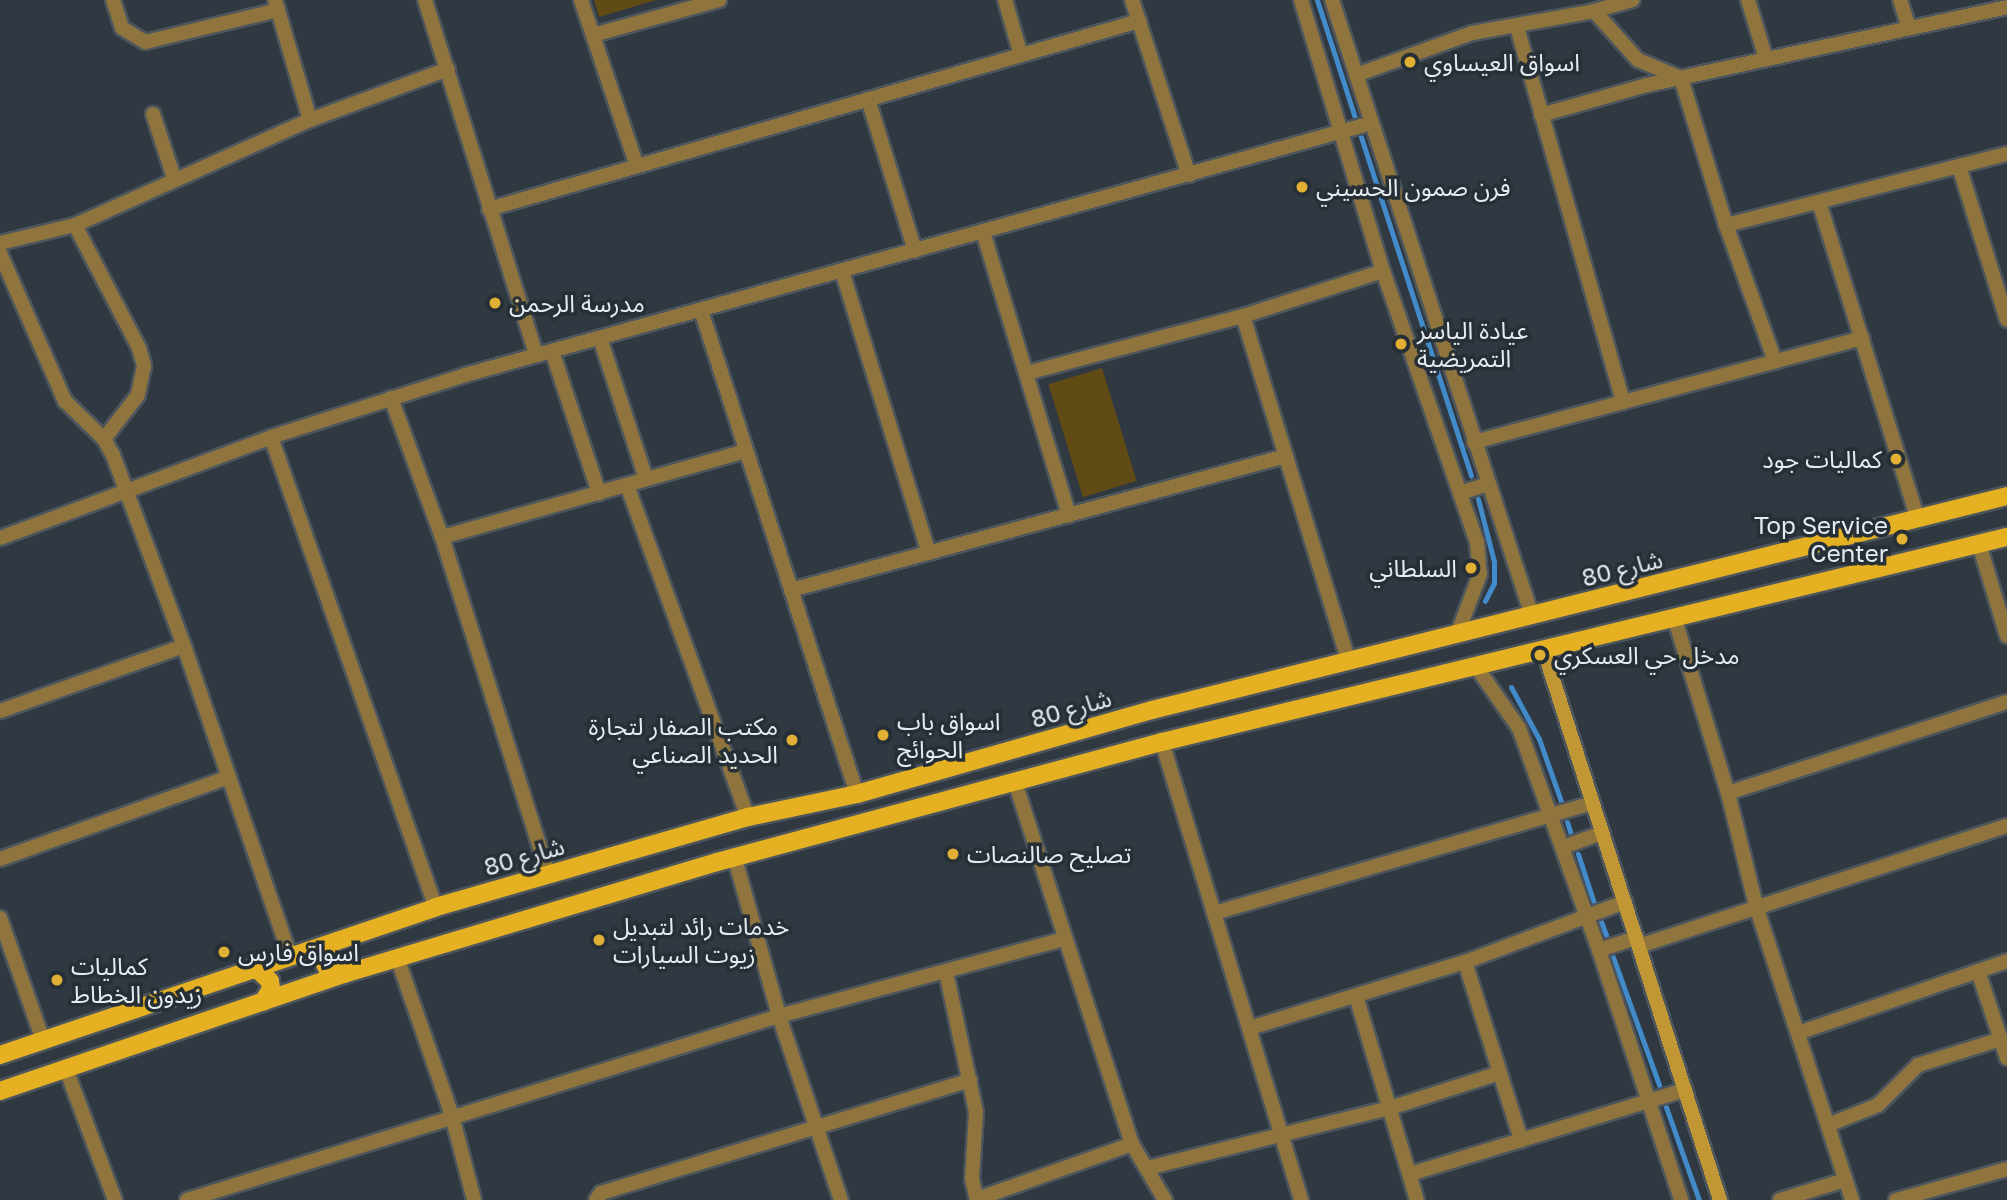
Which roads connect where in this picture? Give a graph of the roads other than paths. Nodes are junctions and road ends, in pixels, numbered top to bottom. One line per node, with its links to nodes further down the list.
1 (113, 0): 12 (street)
2 (425, 0): 21 (street)
3 (581, 0): 18 (street)
4 (1005, 0): 19 (street)
5 (1132, 0): 15 (street)
6 (1301, 0): 29 (street)
7 (1332, 0): 22 (street)
8 (1632, 0): 14 (street)
9 (1748, 0): 20 (street)
10 (1900, 0): 17 (street)
11 (711, 1): 18 (street)
12 (276, 5): 27 (street)
13 (2007, 7): 17 (street)
14 (1594, 12): 16 (street); 23 (street)
15 (1139, 21): 19 (street); 33 (street)
16 (1517, 27): 22 (street); 26 (street)
17 (1909, 28): 20 (street)
18 (593, 35): 31 (street)
19 (1021, 55): 24 (street)
20 (1766, 59): 23 (street)
21 (448, 69): 27 (street); 36 (street)
22 (1356, 75): 28 (street)
23 (1681, 78): 26 (street); 38 (street)
24 (868, 99): 31 (street); 41 (street)
25 (153, 114): 34 (street)
26 (1541, 115): 55 (street)
27 (310, 120): 34 (street)
28 (1372, 123): 29 (street); 58 (street)
29 (1342, 132): 33 (street); 44 (street)
30 (2007, 154): 32 (street)
31 (636, 166): 36 (street)
32 (1959, 166): 35 (street); 46 (street)
33 (1189, 175): 39 (street)
34 (174, 178): 37 (street)
35 (1819, 202): 38 (street); 49 (street)
36 (489, 209): 51 (street)
37 (75, 225): 40 (street); 57 (street)
38 (1726, 225): 52 (street)
39 (983, 232): 41 (street); 53 (street)
40 (0, 243)
41 (915, 251): 43 (street)
42 (0, 253): 57 (street)
43 (842, 271): 45 (street); 74 (street)
44 (1384, 271): 47 (street); 66 (street)
45 (701, 310): 48 (street); 59 (street)
46 (2006, 311)
47 (1243, 316): 53 (street); 60 (street)
48 (600, 338): 50 (street); 61 (street)
49 (1862, 338): 52 (street); 69 (street)
50 (552, 351): 51 (street); 65 (street)
51 (536, 355): 54 (street)
52 (1775, 361): 55 (street)
53 (1027, 373): 68 (street)
54 (391, 398): 56 (street); 70 (street)
55 (1623, 402): 58 (street)
56 (271, 437): 64 (street); 101 (street)
57 (104, 439): 64 (street)
58 (1474, 442): 62 (street)
59 (746, 451): 61 (street); 75 (street)
60 (1286, 456): 68 (street); 82 (street)
61 (646, 480): 63 (street)
62 (1487, 484): 66 (street); 76 (street)
63 (627, 485): 65 (street); 92 (street)
64 (125, 490): 72 (street); 80 (street)
65 (599, 493): 70 (street)
66 (1460, 493): 78 (street)
67 (2007, 496): 69 (main road, شارع 80)
68 (1069, 515): 74 (street)
69 (1918, 519): 76 (main road, شارع 80)
70 (442, 537): 99 (street)
71 (2007, 537): 73 (main road)
72 (0, 538)
73 (1979, 544): 77 (main road); 79 (street)
74 (929, 553): 75 (street)
75 (791, 590): 90 (street)
76 (1532, 616): 78 (main road, شارع 80)
77 (1675, 620): 81 (main road); 89 (street)
78 (1457, 635): 82 (main road, شارع 80)
79 (2007, 636)
80 (184, 646): 85 (street); 87 (street)
81 (1542, 649): 83 (main road); 91 (street)
82 (1349, 662): 90 (main road, شارع 80)
83 (1475, 665): 86 (main road); 93 (street)
84 (2007, 702): 89 (street)
85 (0, 711)
86 (1162, 742): 88 (main road); 103 (street)
87 (229, 777): 97 (street); 110 (street)
88 (1015, 782): 98 (main road); 106 (street)
89 (1728, 793): 102 (street)
90 (856, 794): 92 (main road, شارع 80)
91 (1592, 803): 93 (street); 95 (street)
92 (748, 817): 99 (main road, شارع 80)
93 (1552, 817): 96 (street); 103 (street)
94 (2007, 826): 102 (street)
95 (1602, 833): 96 (street); 100 (street)
96 (1563, 847): 104 (street)
97 (0, 859)
98 (734, 859): 111 (main road); 120 (street)
99 (548, 874): 101 (main road, شارع 80)
100 (1625, 902): 104 (street); 107 (street)
101 (436, 907): 108 (main road, شارع 80)
102 (1757, 909): 107 (street); 122 (street)
103 (1214, 913): 121 (street)
104 (1587, 916): 109 (street); 113 (street)
105 (0, 918): 123 (street)
106 (1064, 939): 116 (street); 139 (street)
107 (1638, 942): 109 (street); 130 (street)
108 (330, 944): 110 (main road, شارع 80); 117 (main road)
109 (1599, 950): 132 (street)
110 (290, 957): 114 (main road, شارع 80)
111 (397, 957): 117 (main road); 134 (street)
112 (2007, 961): 115 (street)
113 (1465, 962): 118 (street); 128 (street)
114 (250, 970): 119 (main road); 123 (main road, شارع 80)
115 (1978, 971): 122 (street); 124 (street)
116 (946, 972): 120 (street); 129 (street)
117 (344, 974): 119 (main road)
118 (1356, 996): 121 (street); 133 (street)
119 (263, 1002): 127 (main road)
120 (779, 1016): 134 (street); 136 (street)
121 (1250, 1028): 137 (street)
122 (1798, 1034): 135 (street)
123 (43, 1040): 125 (main road, شارع 80)
124 (2001, 1040): 126 (street); 135 (street)
125 (0, 1055)
126 (2007, 1058)
127 (66, 1069): 131 (main road); 145 (street)
128 (1500, 1073): 133 (street); 138 (street)
129 (970, 1080): 136 (street); 150 (street)
130 (1685, 1090): 132 (street); 155 (street)
131 (0, 1091)
132 (1649, 1101): 138 (street); 154 (street)
133 (1390, 1108): 137 (street); 142 (street)
134 (452, 1116): 146 (street); 147 (street)
135 (1828, 1125): 143 (street)
136 (818, 1126): 148 (street); 149 (street)
137 (1280, 1134): 140 (street); 152 (street)
138 (1521, 1140): 142 (street)
139 (1132, 1144): 140 (street); 150 (street)
140 (1147, 1168): 151 (street)
141 (2007, 1170): 144 (street)
142 (1410, 1174): 153 (street)
143 (1844, 1180): 156 (street); 157 (street)
144 (1928, 1196): 158 (street)
145 (115, 1200)
146 (187, 1200)
147 (474, 1200)
148 (596, 1200)
149 (841, 1200)
150 (977, 1200)
151 (1165, 1200)
152 (1301, 1200)
153 (1417, 1200)
154 (1681, 1200)
155 (1720, 1200)
156 (1780, 1200)
157 (1852, 1200)
158 (1896, 1200)

